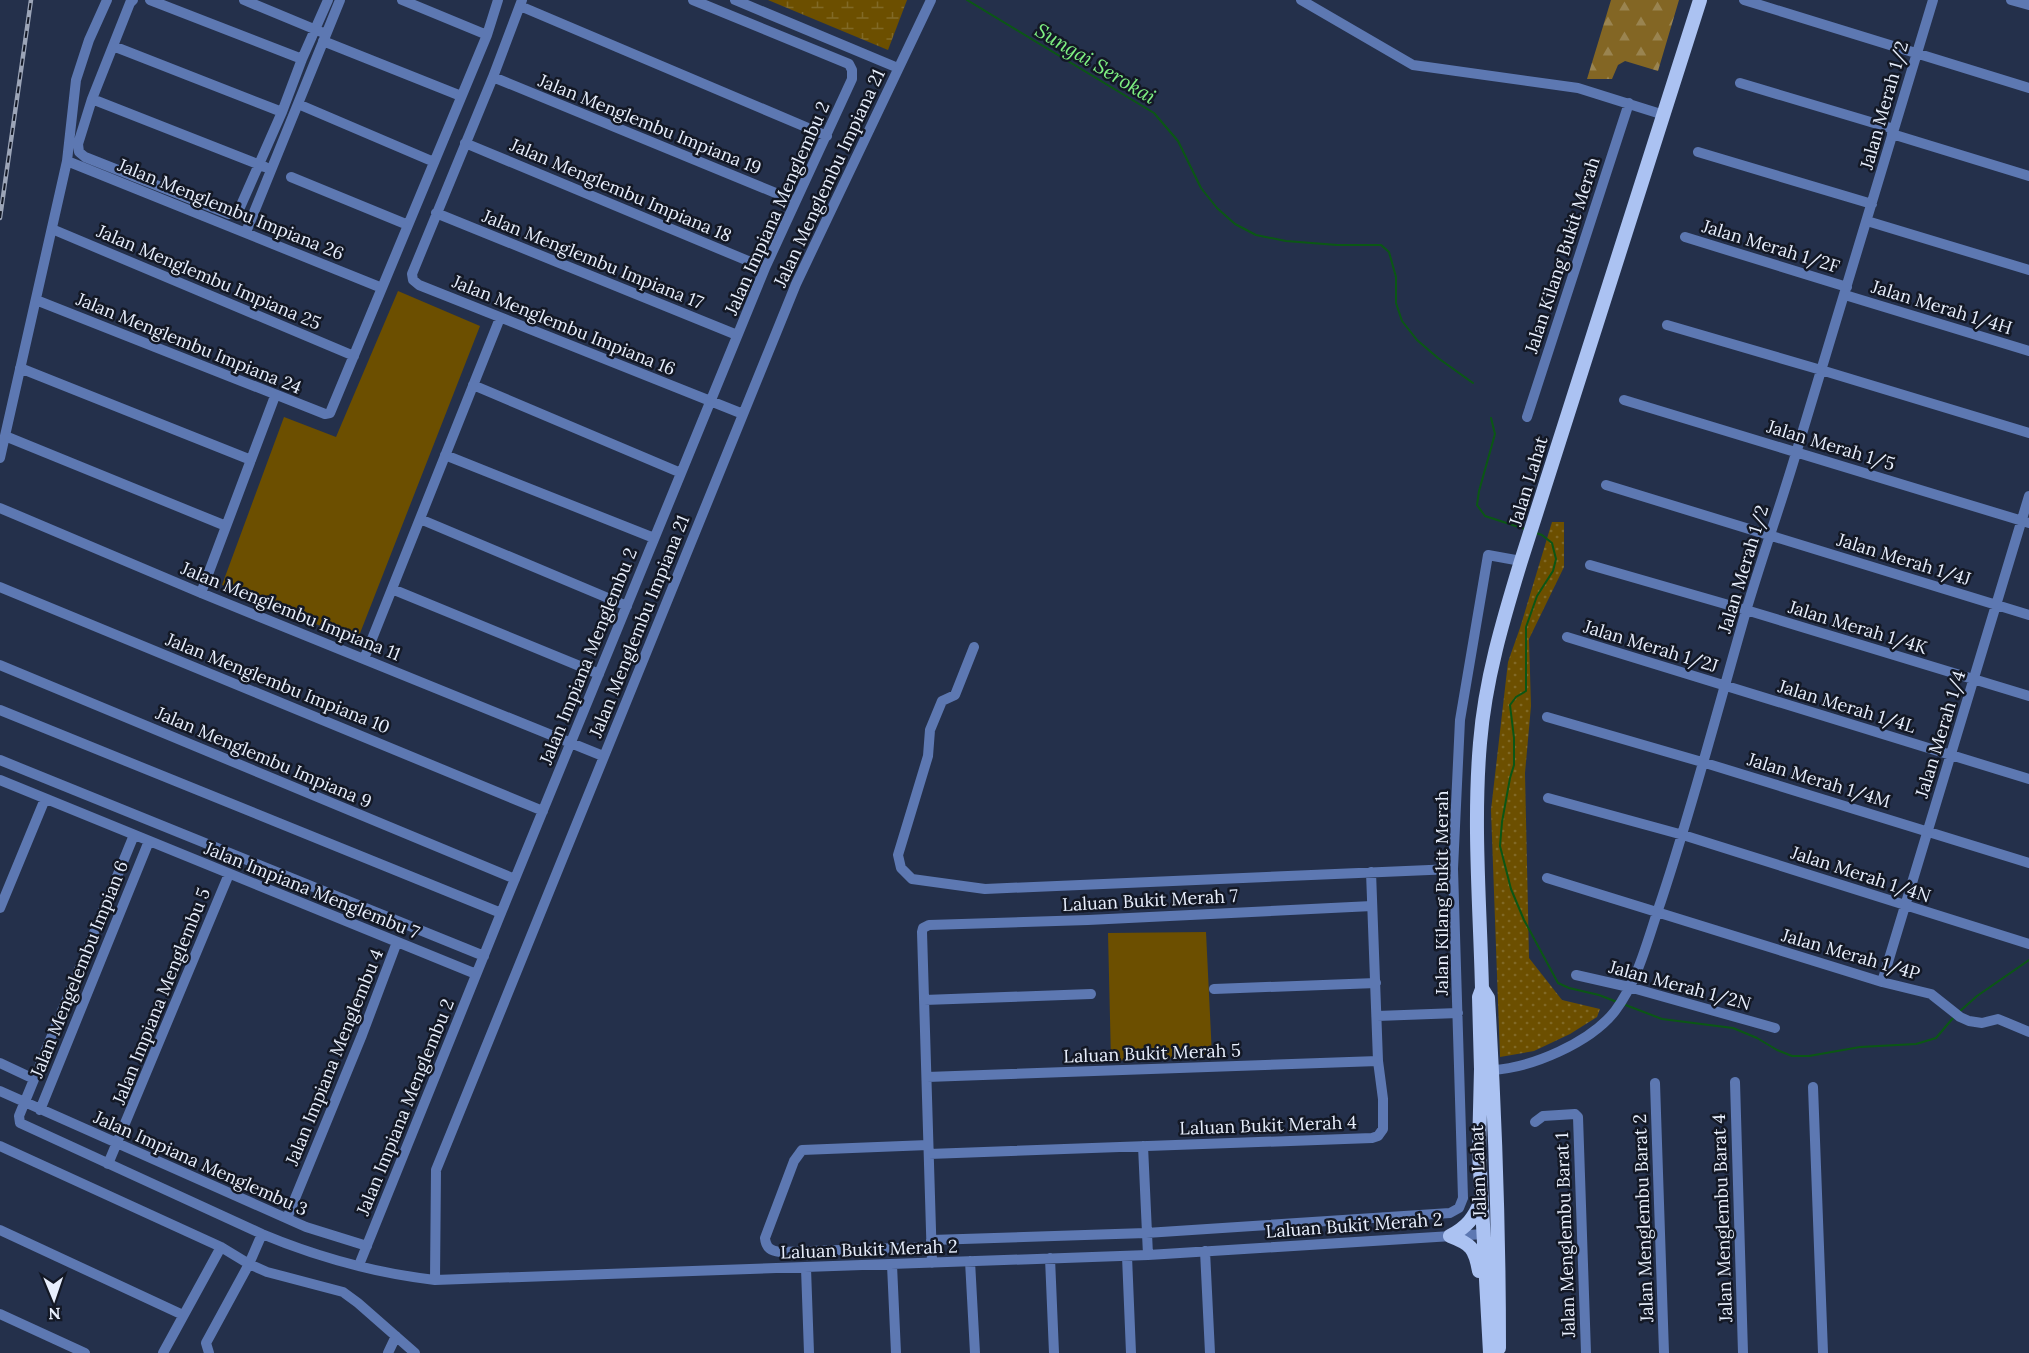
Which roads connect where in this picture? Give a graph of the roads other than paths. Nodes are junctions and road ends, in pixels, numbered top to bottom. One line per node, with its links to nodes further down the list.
1 (107, 0): 40 (street)
2 (133, 0): 22 (street)
3 (150, 0): 24 (street)
4 (244, 0): 19 (street)
5 (327, 0): 19 (street)
6 (340, 0): 21 (street)
7 (402, 0): 20 (street)
8 (498, 0): 20 (street)
9 (693, 0): 25 (street, Jalan Menglembu Impiana 21)
10 (735, 0): 26 (street)
11 (931, 0): 26 (street, Jalan Menglembu Impiana 21)
12 (1301, 0): 32 (street)
13 (1700, 0): 35 (main road, Jalan Lahat)
14 (1744, 0): 23 (street)
15 (1933, 0): 23 (street, Jalan Merah 1/2)
16 (2011, 0): 18 (street)
17 (521, 3): 27 (street); 37 (street)
18 (2029, 5)
19 (315, 30): 21 (street); 24 (street)
20 (487, 35): 30 (street)
21 (325, 38): 30 (street); 33 (street)
22 (113, 46): 31 (street); 34 (street)
23 (1916, 54): 29 (street); 36 (street, Jalan Merah 1/2)
24 (303, 59): 34 (street)
25 (849, 64): 37 (street, Jalan Impiana Menglembu 2)
26 (898, 68): 70 (street, Jalan Menglembu Impiana 21)
27 (493, 77): 38 (street); 46 (street, Jalan Menglembu Impiana 19)
28 (1740, 83): 36 (street)
29 (2029, 88)
30 (462, 96): 41 (street)
31 (92, 99): 42 (street); 42 (street)
32 (1629, 103): 35 (street); 71 (street, Jalan Kilang Bukit Merah)
33 (298, 104): 41 (street); 43 (street)
34 (282, 112): 42 (street)
35 (1664, 116): 87 (main road, Jalan Lahat)
36 (1893, 132): 44 (street); 47 (street, Jalan Merah 1/2)
37 (827, 136): 46 (street, Jalan Impiana Menglembu 2)
38 (465, 143): 48 (street); 54 (street, Jalan Menglembu Impiana 18)
39 (1698, 152): 47 (street)
40 (67, 161): 51 (street); 52 (street, Jalan Menglembu Impiana 26)
41 (434, 162): 50 (street)
42 (259, 165): 43 (street)
43 (271, 170): 52 (street)
44 (2029, 176)
45 (291, 177): 50 (street)
46 (795, 201): 54 (street, Jalan Impiana Menglembu 2)
47 (1872, 204): 49 (street, Jalan Merah 1/2)
48 (436, 213): 59 (street, Jalan Menglembu Impiana 16); 61 (street, Jalan Menglembu Impiana 17)
49 (1867, 221): 55 (street); 57 (street, Jalan Merah 1/2)
50 (408, 225): 56 (street)
51 (52, 229): 58 (street); 63 (street, Jalan Menglembu Impiana 25)
52 (246, 232): 56 (street, Jalan Menglembu Impiana 26)
53 (1685, 237): 57 (street, Jalan Merah 1/2F)
54 (765, 268): 61 (street, Jalan Impiana Menglembu 2)
55 (2029, 270)
56 (382, 288): 63 (street)
57 (1846, 291): 62 (street, Jalan Merah 1/4H); 65 (street, Jalan Merah 1/2)
58 (36, 300): 64 (street); 67 (street, Jalan Menglembu Impiana 24)
59 (500, 318): 66 (street); 69 (street, Jalan Menglembu Impiana 16)
60 (1667, 325): 65 (street)
61 (737, 336): 69 (street, Jalan Impiana Menglembu 2)
62 (2029, 351)
63 (354, 356): 67 (street, Jalan Menglembu Impiana 24)
64 (20, 368): 73 (street); 77 (street)
65 (1821, 370): 72 (street); 74 (street, Jalan Merah 1/2)
66 (473, 386): 75 (street); 78 (street)
67 (275, 396): 77 (street)
68 (1624, 400): 74 (street, Jalan Merah 1/5)
69 (710, 402): 70 (street, Jalan Menglembu Impiana 16); 78 (street, Jalan Impiana Menglembu 2)
70 (743, 414): 108 (street, Jalan Menglembu Impiana 21)
71 (1527, 417)
72 (2029, 433)
73 (5, 436): 76 (street); 84 (street)
74 (1797, 452): 83 (street, Jalan Merah 1/5); 85 (street, Jalan Merah 1/2)
75 (446, 454): 82 (street); 86 (street)
76 (0, 458)
77 (251, 460): 84 (street)
78 (681, 473): 86 (street, Jalan Impiana Menglembu 2)
79 (1606, 485): 85 (street, Jalan Merah 1/4J)
80 (2029, 496): 83 (street, Jalan Merah 1/4)
81 (0, 508): 91 (street, Jalan Menglembu Impiana 11)
82 (420, 519): 90 (street); 93 (street)
83 (2025, 522): 92 (street, Jalan Merah 1/4)
84 (226, 526): 91 (street)
85 (1770, 535): 92 (street, Jalan Merah 1/4J); 94 (street, Jalan Merah 1/2)
86 (654, 538): 93 (street, Jalan Impiana Menglembu 2)
87 (1521, 561): 121 (street, Jalan Kilang Bukit Merah); 140 (main road, Jalan Lahat)
88 (1590, 565): 94 (street, Jalan Merah 1/4K)
89 (0, 587): 115 (street, Jalan Menglembu Impiana 10)
90 (392, 589): 98 (street); 100 (street)
91 (201, 593): 98 (street, Jalan Menglembu Impiana 11)
92 (1996, 604): 95 (street, Jalan Merah 1/4J); 101 (street, Jalan Merah 1/4)
93 (627, 606): 100 (street, Jalan Impiana Menglembu 2)
94 (1746, 610): 101 (street, Jalan Merah 1/4K); 102 (street, Jalan Merah 1/2)
95 (2029, 615)
96 (1568, 638): 102 (street, Jalan Merah 1/2J)
97 (974, 647): 122 (street)
98 (364, 659): 106 (street, Jalan Menglembu Impiana 11)
99 (0, 665): 125 (street, Jalan Menglembu Impiana 9)
100 (599, 674): 106 (street, Jalan Impiana Menglembu 2)
101 (1973, 679): 103 (street, Jalan Merah 1/4K); 107 (street, Jalan Merah 1/4)
102 (1725, 686): 107 (street, Jalan Merah 1/4L); 110 (street, Jalan Merah 1/2)
103 (2029, 696)
104 (0, 710): 130 (street)
105 (1548, 717): 110 (street, Jalan Merah 1/4M)
106 (571, 743): 108 (street, Jalan Menglembu Impiana 11); 115 (street, Jalan Impiana Menglembu 2)
107 (1950, 755): 111 (street, Jalan Merah 1/4L); 116 (street, Jalan Merah 1/4)
108 (603, 756): 189 (street, Jalan Menglembu Impiana 21)
109 (0, 760): 133 (street)
110 (1702, 762): 116 (street, Jalan Merah 1/4M); 118 (street, Jalan Merah 1/2)
111 (2029, 779)
112 (0, 780): 113 (street, Jalan Impiana Menglembu 7)
113 (45, 798): 117 (street, Jalan Impiana Menglembu 7); 128 (street)
114 (1548, 798): 118 (street, Jalan Merah 1/4N)
115 (543, 811): 125 (street, Jalan Impiana Menglembu 2)
116 (1928, 830): 120 (street, Jalan Merah 1/4M); 126 (street, Jalan Merah 1/4)
117 (134, 835): 119 (street, Jalan Impiana Menglembu 7); 151 (street)
118 (1683, 835): 126 (street, Jalan Merah 1/4N); 129 (street, Jalan Merah 1/2)
119 (149, 841): 123 (street, Jalan Impiana Menglembu 7); 157 (street, Jalan Mengelembu Impian 6)
120 (2029, 863)
121 (1453, 868): 122 (street); 143 (street, Jalan Kilang Bukit Merah)
122 (1371, 872): 127 (street, Laluan Bukit Merah 4)
123 (229, 874): 131 (street, Jalan Impiana Menglembu 7); 159 (street, Jalan Impiana Menglembu 5)
124 (1547, 878): 129 (street, Jalan Merah 1/4P)
125 (515, 879): 130 (street, Jalan Impiana Menglembu 2)
126 (1905, 905): 132 (street, Jalan Merah 1/4N); 136 (street, Jalan Merah 1/4)
127 (1372, 906): 137 (street, Laluan Bukit Merah 4); 142 (street, Laluan Bukit Merah 7)
128 (0, 908)
129 (1657, 912): 136 (street, Jalan Merah 1/4P); 138 (street, Jalan Merah 1/2)
130 (501, 914): 133 (street, Jalan Impiana Menglembu 2)
131 (397, 942): 134 (street, Jalan Impiana Menglembu 7); 168 (street, Jalan Impiana Menglembu 4)
132 (2029, 945)
133 (484, 956): 134 (street, Jalan Impiana Menglembu 2)
134 (476, 974): 177 (street, Jalan Impiana Menglembu 2)
135 (1576, 975): 138 (street, Jalan Merah 1/2N)
136 (1882, 982): 146 (street, Jalan Merah 1/4P)
137 (1376, 983): 139 (street); 144 (street, Laluan Bukit Merah 4)
138 (1629, 987): 145 (street, Jalan Merah 1/2N); 149 (street, Jalan Merah 1/2)
139 (1214, 989)
140 (1480, 993): 149 (main road, Jalan Lahat); 164 (main road, Jalan Lahat)
141 (1090, 994): 142 (street)
142 (924, 1000): 150 (street)
143 (1458, 1013): 144 (street); 166 (street, Jalan Kilang Bukit Merah)
144 (1377, 1016): 147 (street, Laluan Bukit Merah 4)
145 (1775, 1028)
146 (2029, 1032)
147 (1378, 1061): 150 (street, Laluan Bukit Merah 5); 161 (street, Laluan Bukit Merah 4)
148 (0, 1063): 151 (street)
149 (1492, 1070): 162 (main road, Jalan Lahat); 164 (main road)
150 (927, 1077): 163 (street)
151 (34, 1079): 156 (street)
152 (1734, 1082): 208 (street, Jalan Menglembu Barat 4)
153 (1655, 1083): 207 (street, Jalan Menglembu Barat 2)
154 (1814, 1087): 209 (street)
155 (0, 1091): 156 (street, Jalan Impiana Menglembu 3)
156 (25, 1103): 157 (street, Jalan Impiana Menglembu 3); 165 (street, Laluan Bukit Merah 2)
157 (40, 1110): 159 (street, Jalan Impiana Menglembu 3)
158 (1535, 1122): 206 (street, Jalan Menglembu Barat 1)
159 (118, 1145): 165 (street, Jalan Impiana Menglembu 5); 168 (street, Jalan Impiana Menglembu 3)
160 (0, 1146): 178 (street)
161 (1143, 1146): 163 (street, Laluan Bukit Merah 4); 171 (street)
162 (1494, 1146): 173 (main road); 192 (main road, Jalan Lahat)
163 (928, 1150): 175 (street); 175 (street, Laluan Bukit Merah 2)
164 (1479, 1151): 167 (main road, Jalan Lahat)
165 (108, 1164): 172 (street, Laluan Bukit Merah 2)
166 (1463, 1198): 169 (street, Laluan Bukit Merah 2)
167 (1482, 1200): 173 (main road, Jalan Lahat); 174 (main road)
168 (287, 1218): 177 (street, Jalan Impiana Menglembu 3)
169 (1293, 1224): 171 (street, Laluan Bukit Merah 2); 176 (street)
170 (0, 1230): 191 (street)
171 (1146, 1233): 175 (street, Laluan Bukit Merah 2); 180 (street)
172 (262, 1234): 185 (street); 186 (street, Laluan Bukit Merah 2)
173 (1484, 1234): 174 (street, Laluan Bukit Merah 2); 192 (main road); 195 (main road, Jalan Lahat)
174 (1450, 1236): 176 (street, Laluan Bukit Merah 2); 195 (main road)
175 (931, 1243): 184 (street)
176 (1294, 1245): 179 (street, Laluan Bukit Merah 2)
177 (367, 1246): 186 (street, Jalan Impiana Menglembu 2)
178 (220, 1247): 185 (street); 191 (street)
179 (1205, 1251): 180 (street, Laluan Bukit Merah 2); 205 (street)
180 (1148, 1255): 181 (street, Laluan Bukit Merah 2)
181 (1127, 1256): 182 (street, Laluan Bukit Merah 2); 204 (street)
182 (1050, 1258): 183 (street, Laluan Bukit Merah 2); 203 (street)
183 (970, 1261): 184 (street, Laluan Bukit Merah 2); 202 (street)
184 (932, 1263): 187 (street, Laluan Bukit Merah 2)
185 (249, 1264): 193 (street); 194 (street)
186 (359, 1265): 189 (street, Laluan Bukit Merah 2)
187 (892, 1265): 188 (street, Laluan Bukit Merah 2); 201 (street)
188 (806, 1268): 189 (street, Laluan Bukit Merah 2); 200 (street)
189 (435, 1280)
190 (0, 1314): 196 (street)
191 (183, 1315): 197 (street)
192 (1498, 1327): 195 (main road, Jalan Lahat)
193 (396, 1336): 198 (street); 199 (street)
194 (207, 1348)
195 (1493, 1352)
196 (85, 1353)
197 (163, 1353)
198 (388, 1353)
199 (415, 1353)
200 (809, 1353)
201 (896, 1353)
202 (975, 1353)
203 (1054, 1353)
204 (1131, 1353)
205 (1210, 1353)
206 (1586, 1353)
207 (1664, 1353)
208 (1743, 1353)
209 (1823, 1353)

